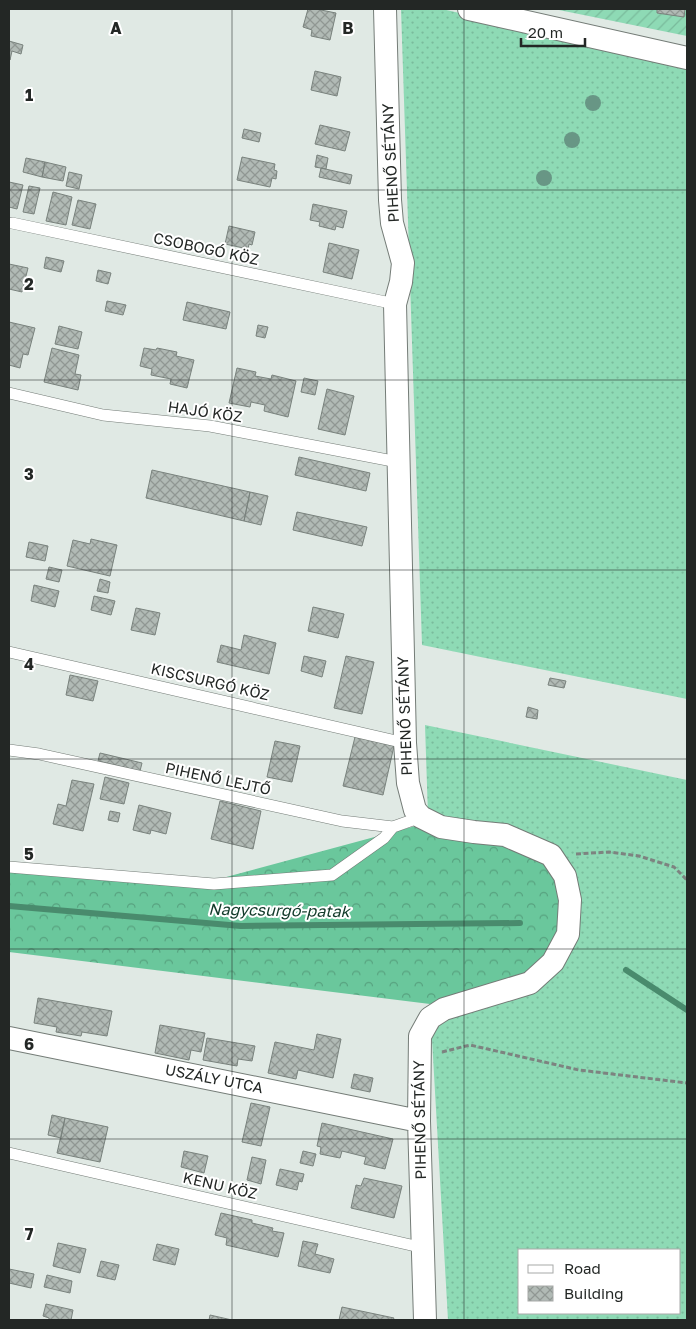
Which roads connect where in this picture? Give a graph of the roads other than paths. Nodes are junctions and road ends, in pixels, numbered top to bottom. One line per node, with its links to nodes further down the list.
1 (385, 9): 5 (street, PIHENŐ SÉTÁNY)
2 (469, 9): 3 (street)
3 (687, 58)
4 (12, 223): 5 (lane, CSOBOGÓ KÖZ)
5 (395, 304): 7 (street, PIHENŐ SÉTÁNY)
6 (9, 393): 7 (lane, HAJÓ KÖZ)
7 (398, 462): 9 (street, PIHENŐ SÉTÁNY)
8 (9, 652): 9 (lane, KISCSURGÓ KÖZ)
9 (405, 743): 11 (street, PIHENŐ SÉTÁNY)
10 (9, 750): 12 (lane, PIHENŐ LEJTŐ)
11 (420, 817): 12 (lane, PIHENŐ LEJTŐ); 15 (street, PIHENŐ SÉTÁNY)
12 (393, 827): 13 (lane)
13 (9, 867)
14 (9, 1038): 15 (street, USZÁLY UTCA)
15 (419, 1120): 17 (street, PIHENŐ SÉTÁNY)
16 (9, 1153): 17 (lane, KENU KÖZ)
17 (424, 1248): 18 (street, PIHENŐ SÉTÁNY)
18 (425, 1320)

